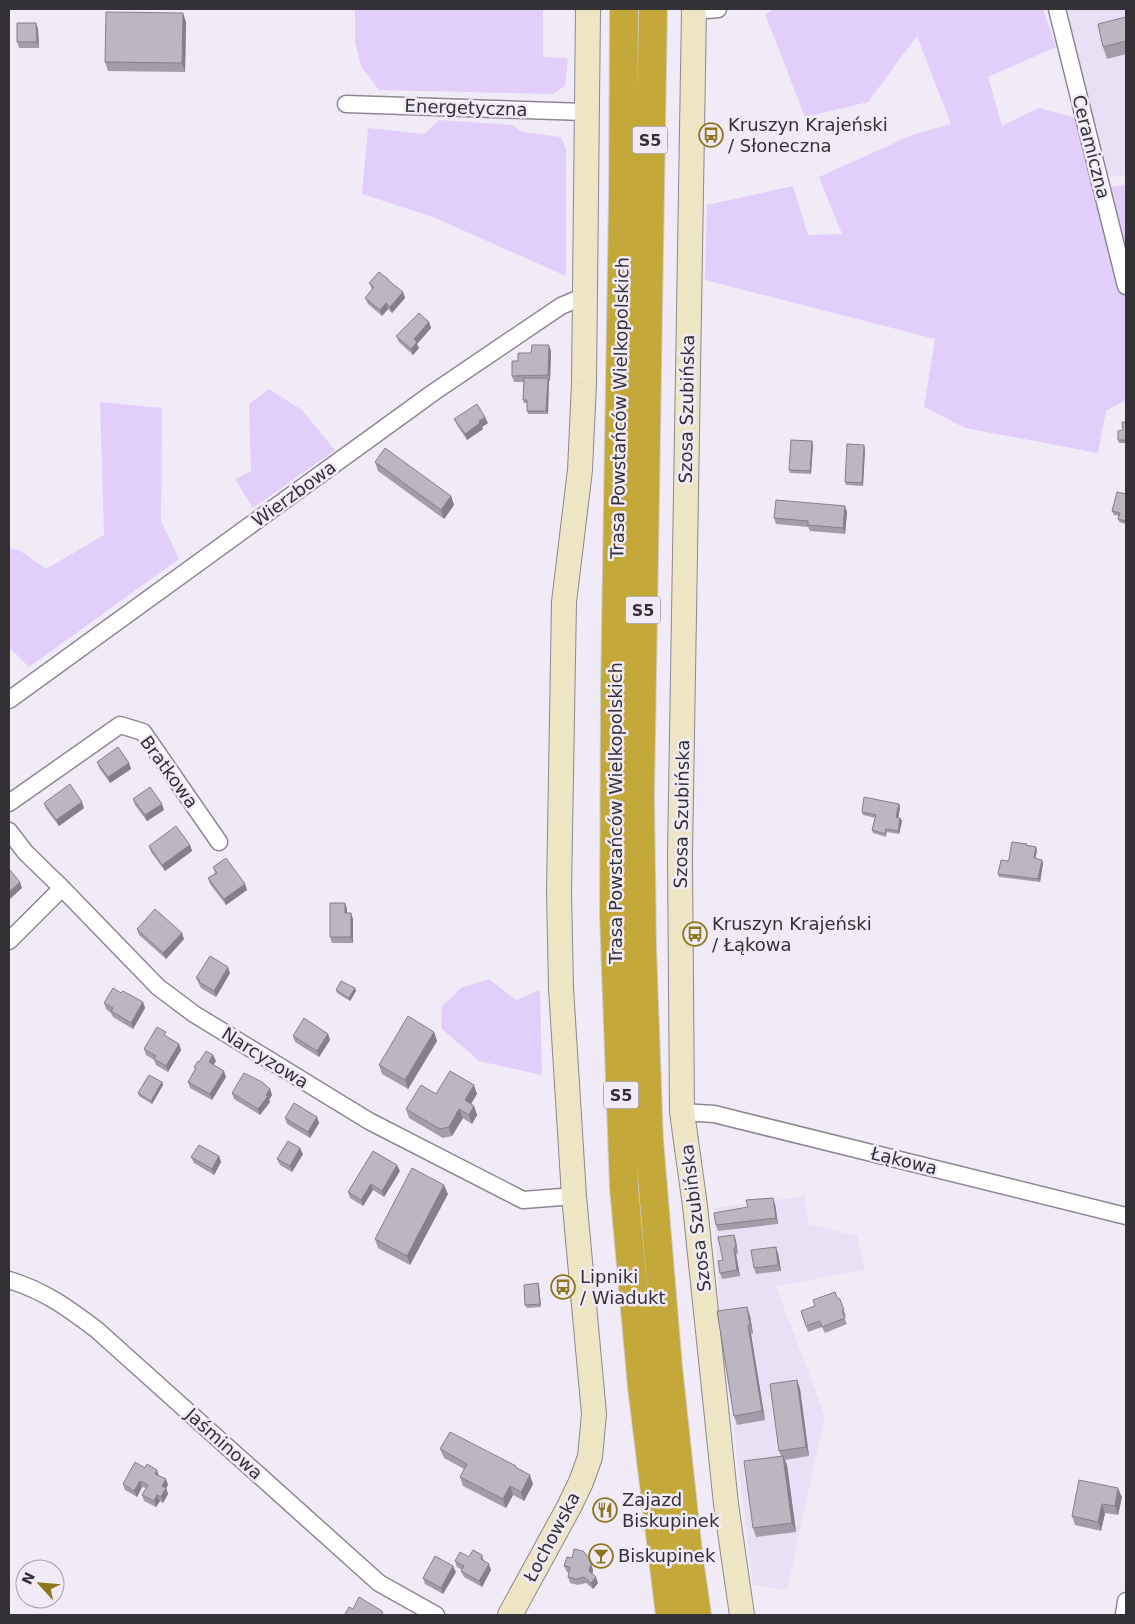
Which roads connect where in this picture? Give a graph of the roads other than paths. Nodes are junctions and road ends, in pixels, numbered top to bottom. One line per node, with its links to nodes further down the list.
1 (588, 9): 8 (street)
2 (624, 9): 24 (highway, Trasa Powstańców Wielkopolskich / S5)
3 (653, 9): 25 (highway, Trasa Powstańców Wielkopolskich / S5)
4 (718, 9): 6 (street)
5 (1057, 9): 9 (street, Ceramiczna)
6 (694, 10): 17 (street, Szosa Szubińska)
7 (346, 104): 8 (street, Energetyczna)
8 (586, 112): 10 (street)
9 (1126, 286)
10 (585, 300): 11 (street, Wierzbowa); 18 (street)
11 (9, 700)
12 (9, 803): 14 (street, Bratkowa)
13 (9, 830): 15 (street, Narcyzowa)
14 (219, 842)
15 (62, 888): 16 (street); 18 (street, Narcyzowa)
16 (9, 941)
17 (682, 1112): 19 (street, Łąkowa); 26 (street, Szosa Szubińska)
18 (574, 1196): 23 (street, Łochowska)
19 (1126, 1216)
20 (9, 1280): 22 (street, Jaśminowa)
21 (1126, 1601): 27 (street)
22 (436, 1615)
23 (510, 1615)
24 (670, 1615)
25 (697, 1615)
26 (742, 1615)
27 (1124, 1615)

